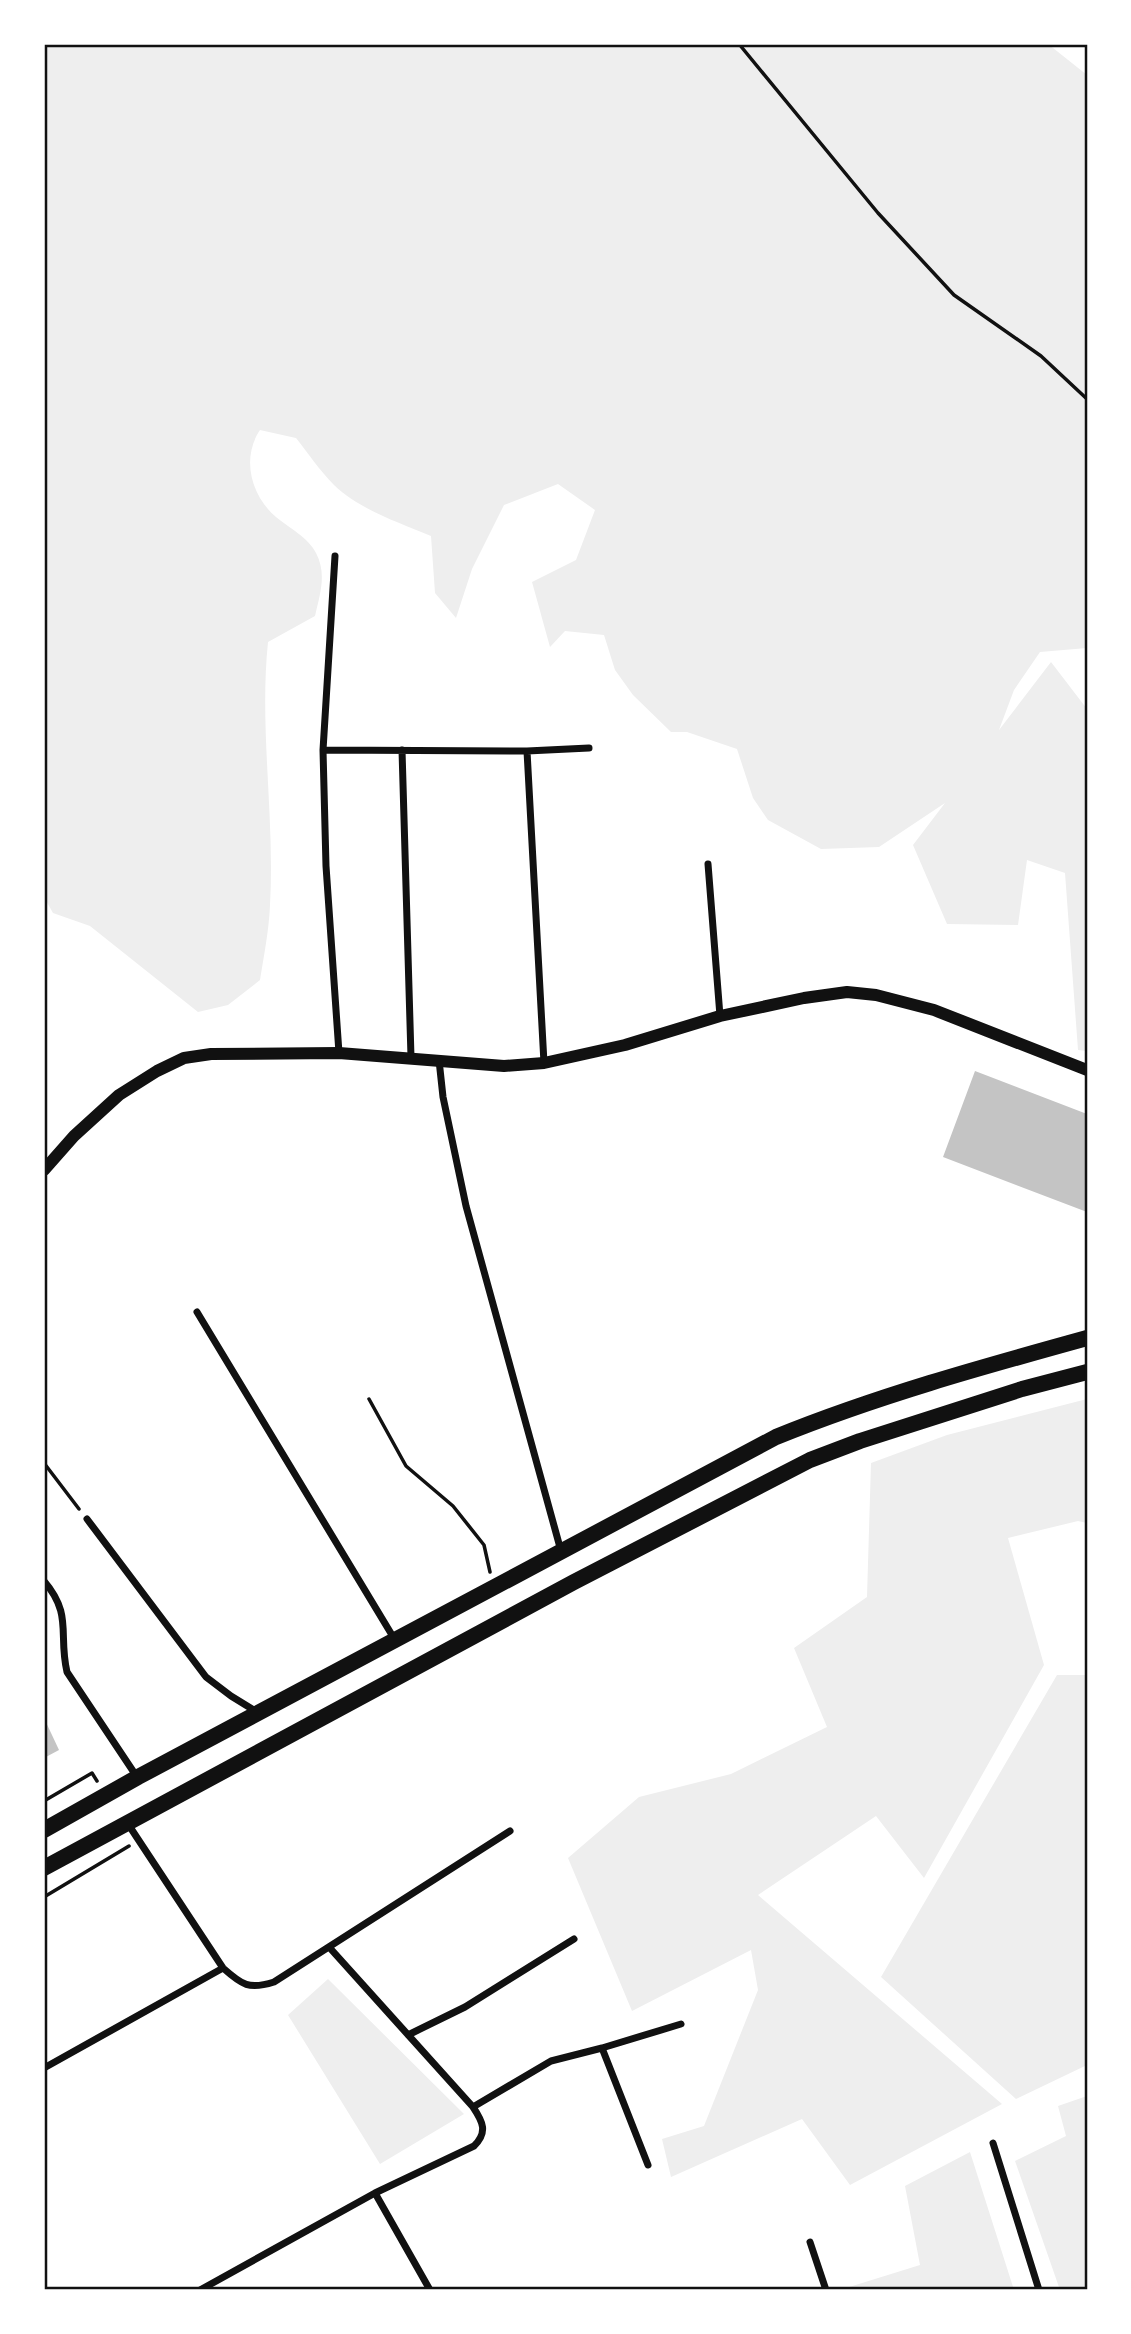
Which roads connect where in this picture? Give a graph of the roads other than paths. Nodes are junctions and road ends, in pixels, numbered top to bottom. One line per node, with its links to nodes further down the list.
1 (335, 556): 3 (street)
2 (589, 748): 5 (street)
3 (323, 750): 4 (street); 8 (street)
4 (402, 750): 5 (street); 9 (street)
5 (527, 751): 11 (street)
6 (708, 864): 7 (street)
7 (720, 1016): 11 (street); 12 (street)
8 (339, 1053): 9 (street); 13 (street)
9 (411, 1057): 10 (street)
10 (439, 1060): 11 (street); 18 (street)
11 (544, 1063)
12 (1087, 1070)
13 (44, 1170)
14 (197, 1312): 20 (street)
15 (1087, 1338): 18 (highway)
16 (1087, 1372): 23 (highway)
17 (87, 1519): 21 (street)
18 (561, 1552): 20 (highway)
19 (44, 1581): 22 (street)
20 (396, 1640): 21 (highway)
21 (261, 1714): 22 (highway)
22 (138, 1777): 24 (highway)
23 (127, 1822): 26 (highway); 29 (street)
24 (44, 1830)
25 (510, 1831): 28 (street)
26 (44, 1868)
27 (574, 1939): 31 (street)
28 (329, 1947): 29 (street); 31 (street)
29 (223, 1968): 33 (street)
30 (681, 2024): 32 (street)
31 (408, 2035): 34 (street)
32 (602, 2048): 34 (street); 36 (street)
33 (44, 2068)
34 (473, 2106): 37 (street)
35 (993, 2143): 42 (street)
36 (648, 2165)
37 (375, 2193): 39 (street); 40 (street)
38 (810, 2242): 41 (street)
39 (201, 2290)
40 (430, 2290)
41 (826, 2290)
42 (1039, 2290)

